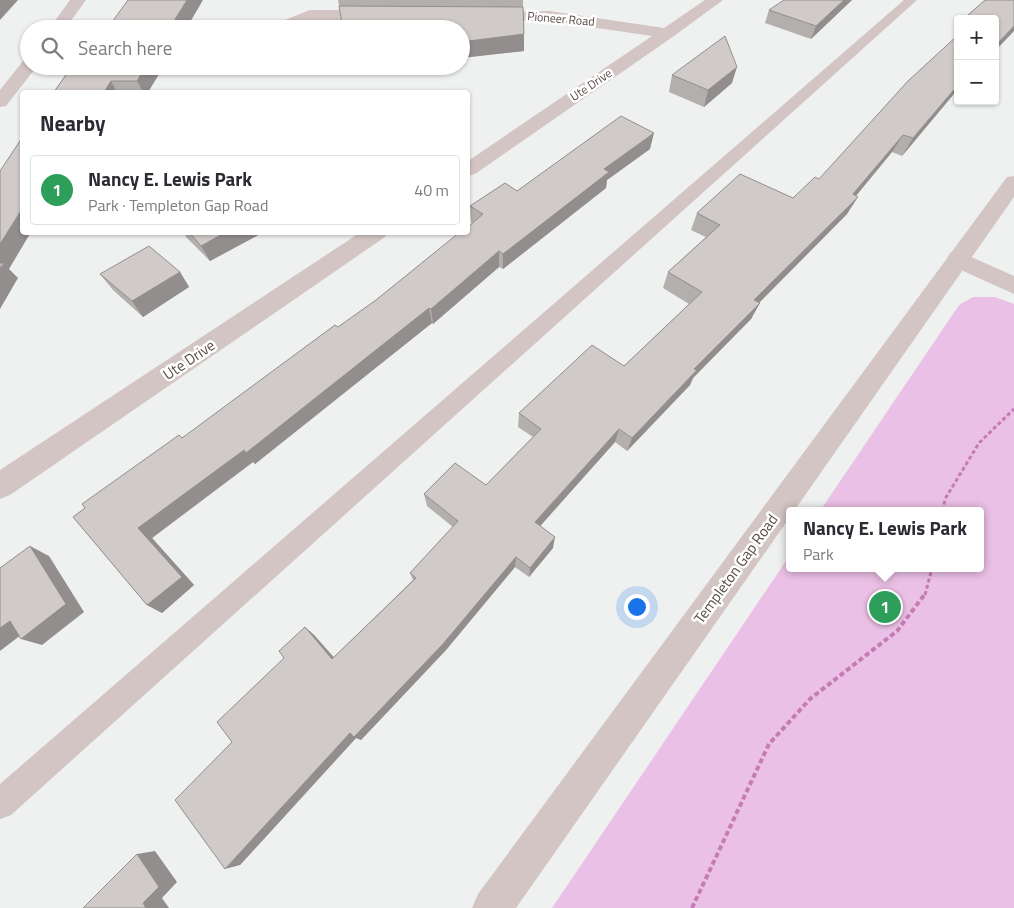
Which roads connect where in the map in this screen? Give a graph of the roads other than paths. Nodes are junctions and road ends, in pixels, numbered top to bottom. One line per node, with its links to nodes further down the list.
1 (78, 0): 6 (street)
2 (715, 0): 8 (street, Ute Drive)
3 (912, 0): 17 (lane)
4 (390, 15): 7 (street)
5 (469, 16): 8 (street, Pioneer Road)
6 (64, 20)
7 (298, 20)
8 (668, 32): 11 (street, Ute Drive)
9 (22, 75): 10 (street)
10 (0, 102)
11 (470, 169)
12 (1014, 182): 14 (street, Templeton Gap Road)
13 (373, 235): 16 (street, Ute Drive)
14 (958, 260): 15 (street); 18 (street, Templeton Gap Road)
15 (1014, 286)
16 (0, 486)
17 (0, 804)
18 (492, 908)

